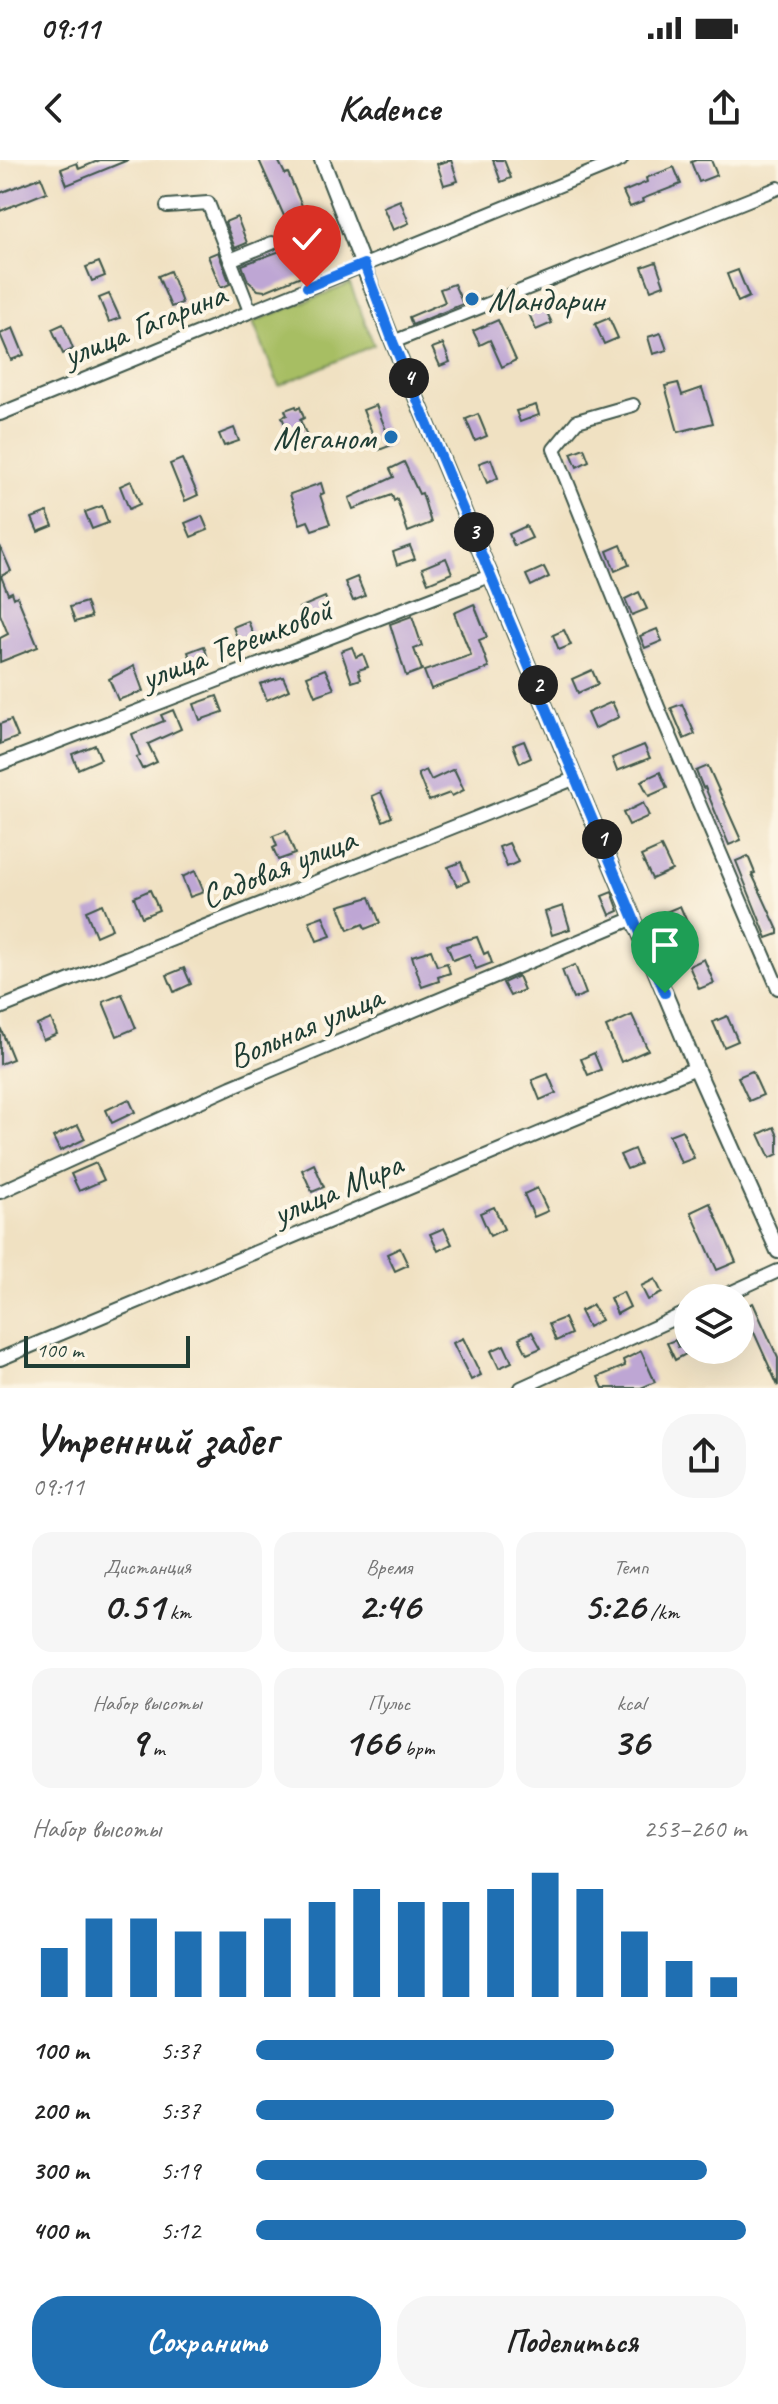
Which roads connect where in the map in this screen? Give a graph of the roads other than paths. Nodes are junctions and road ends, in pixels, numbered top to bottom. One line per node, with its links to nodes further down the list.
1 (322, 160): 7 (main road)
2 (621, 160): 7 (street, улица Гагарина)
3 (778, 188): 9 (street)
4 (167, 206): 6 (street)
5 (272, 243): 6 (street)
6 (230, 260): 8 (street)
7 (364, 264): 8 (street, улица Гагарина); 9 (main road)
8 (250, 311): 11 (street, улица Гагарина)
9 (393, 342): 12 (main road)
10 (633, 405): 16 (street)
11 (0, 414)
12 (492, 575): 13 (street, улица Терешковой); 14 (main road)
13 (0, 764)
14 (576, 778): 15 (main road); 17 (street, Садовая улица)
15 (634, 918): 18 (main road); 19 (street, Вольная улица)
16 (778, 988)
17 (0, 1008)
18 (696, 1068): 20 (main road); 24 (street, улица Мира)
19 (0, 1192)
20 (778, 1251)
21 (778, 1271): 22 (street)
22 (750, 1284)
23 (674, 1318): 25 (street)
24 (0, 1359)
25 (521, 1388)

